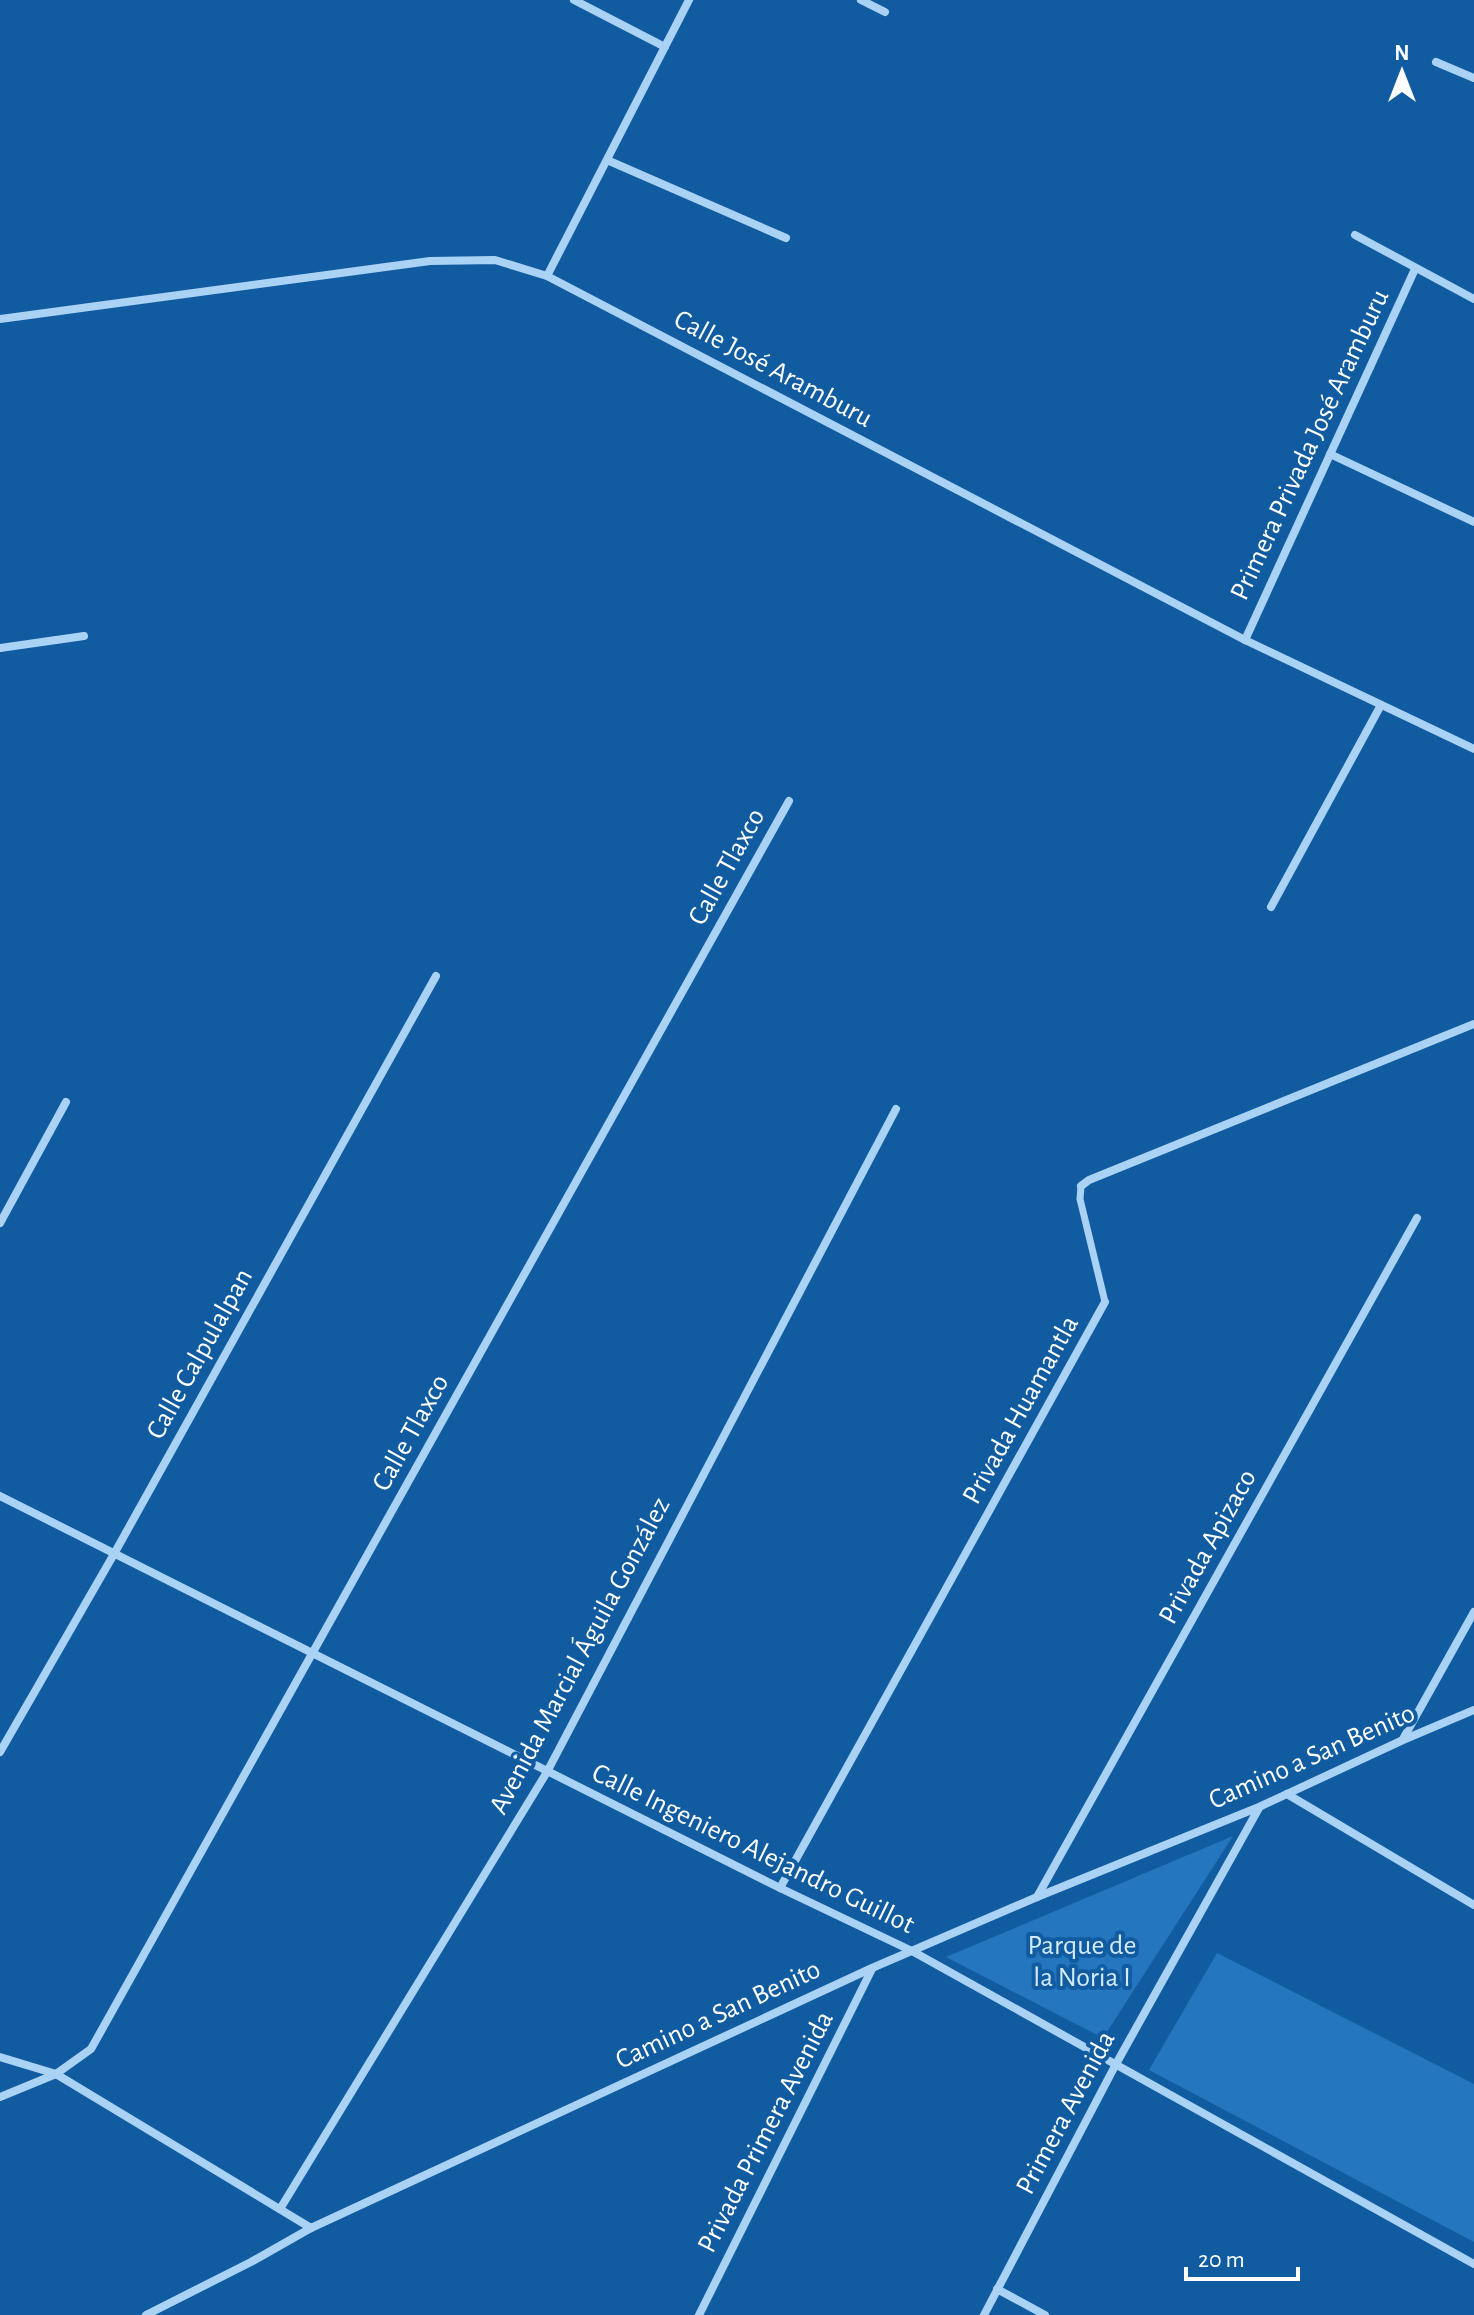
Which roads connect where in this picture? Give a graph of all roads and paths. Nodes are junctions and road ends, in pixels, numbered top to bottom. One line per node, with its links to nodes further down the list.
1 (574, 0): 5 (street)
2 (689, 0): 5 (street)
3 (861, 0): 4 (street)
4 (885, 12)
5 (665, 47): 8 (street)
6 (1436, 62): 7 (street)
7 (1474, 78)
8 (607, 160): 10 (street); 12 (street)
9 (1355, 235): 11 (street)
10 (786, 238)
11 (1415, 269): 13 (street); 15 (street, Primera Privada José Aramburu)
12 (547, 276): 14 (street, Calle José Aramburu); 18 (street, Calle José Aramburu)
13 (1474, 299)
14 (0, 319)
15 (1330, 454): 16 (street); 18 (street, Primera Privada José Aramburu)
16 (1474, 522)
17 (84, 636): 19 (street)
18 (1245, 640): 20 (street, Calle José Aramburu)
19 (0, 648)
20 (1381, 705): 21 (street, Calle José Aramburu); 23 (street)
21 (1474, 749)
22 (789, 801): 35 (street, Calle Tlaxco)
23 (1271, 907)
24 (436, 976): 33 (street, Calle Calpulalpan)
25 (1474, 1024): 28 (street, Privada Huamantla)
26 (66, 1102): 30 (street)
27 (896, 1109): 39 (street, Avenida Marcial Águila González)
28 (1081, 1186): 31 (street, Privada Huamantla)
29 (1417, 1218): 43 (street, Privada Apizaco)
30 (0, 1223)
31 (1105, 1302): 42 (street, Privada Huamantla)
32 (0, 1496): 33 (street, Calle Ingeniero Alejandro Guillot)
33 (114, 1554): 35 (street, Calle Ingeniero Alejandro Guillot); 38 (street, Calle Calpulalpan)
34 (1474, 1612): 37 (street)
35 (313, 1654): 39 (street, Calle Ingeniero Alejandro Guillot); 49 (street, Calle Tlaxco)
36 (1474, 1710): 37 (street, Camino a San Benito)
37 (1403, 1740): 40 (street, Camino a San Benito)
38 (0, 1752)
39 (547, 1772): 42 (street, Calle Ingeniero Alejandro Guillot); 51 (street, Avenida Marcial Águila González)
40 (1287, 1794): 41 (street, Camino a San Benito); 44 (street)
41 (1259, 1807): 43 (street, Camino a San Benito); 48 (street, Primera Avenida)
42 (780, 1888): 45 (street, Calle Ingeniero Alejandro Guillot)
43 (1037, 1897): 45 (street, Camino a San Benito)
44 (1474, 1905)
45 (912, 1951): 46 (street, Camino a San Benito); 48 (street, Calle Ingeniero Alejandro Guillot)
46 (872, 1968): 52 (street, Camino a San Benito); 56 (street, Privada Primera Avenida)
47 (0, 2057): 49 (street)
48 (1116, 2064): 53 (street, Calle Ingeniero Alejandro Guillot); 54 (street, Primera Avenida)
49 (56, 2074): 50 (street, Calle Tlaxco); 51 (street)
50 (0, 2097)
51 (280, 2209): 52 (street)
52 (311, 2228): 55 (street)
53 (1474, 2264)
54 (997, 2289): 57 (street, Primera Avenida); 58 (street)
55 (146, 2315)
56 (699, 2315)
57 (984, 2315)
58 (1045, 2315)

